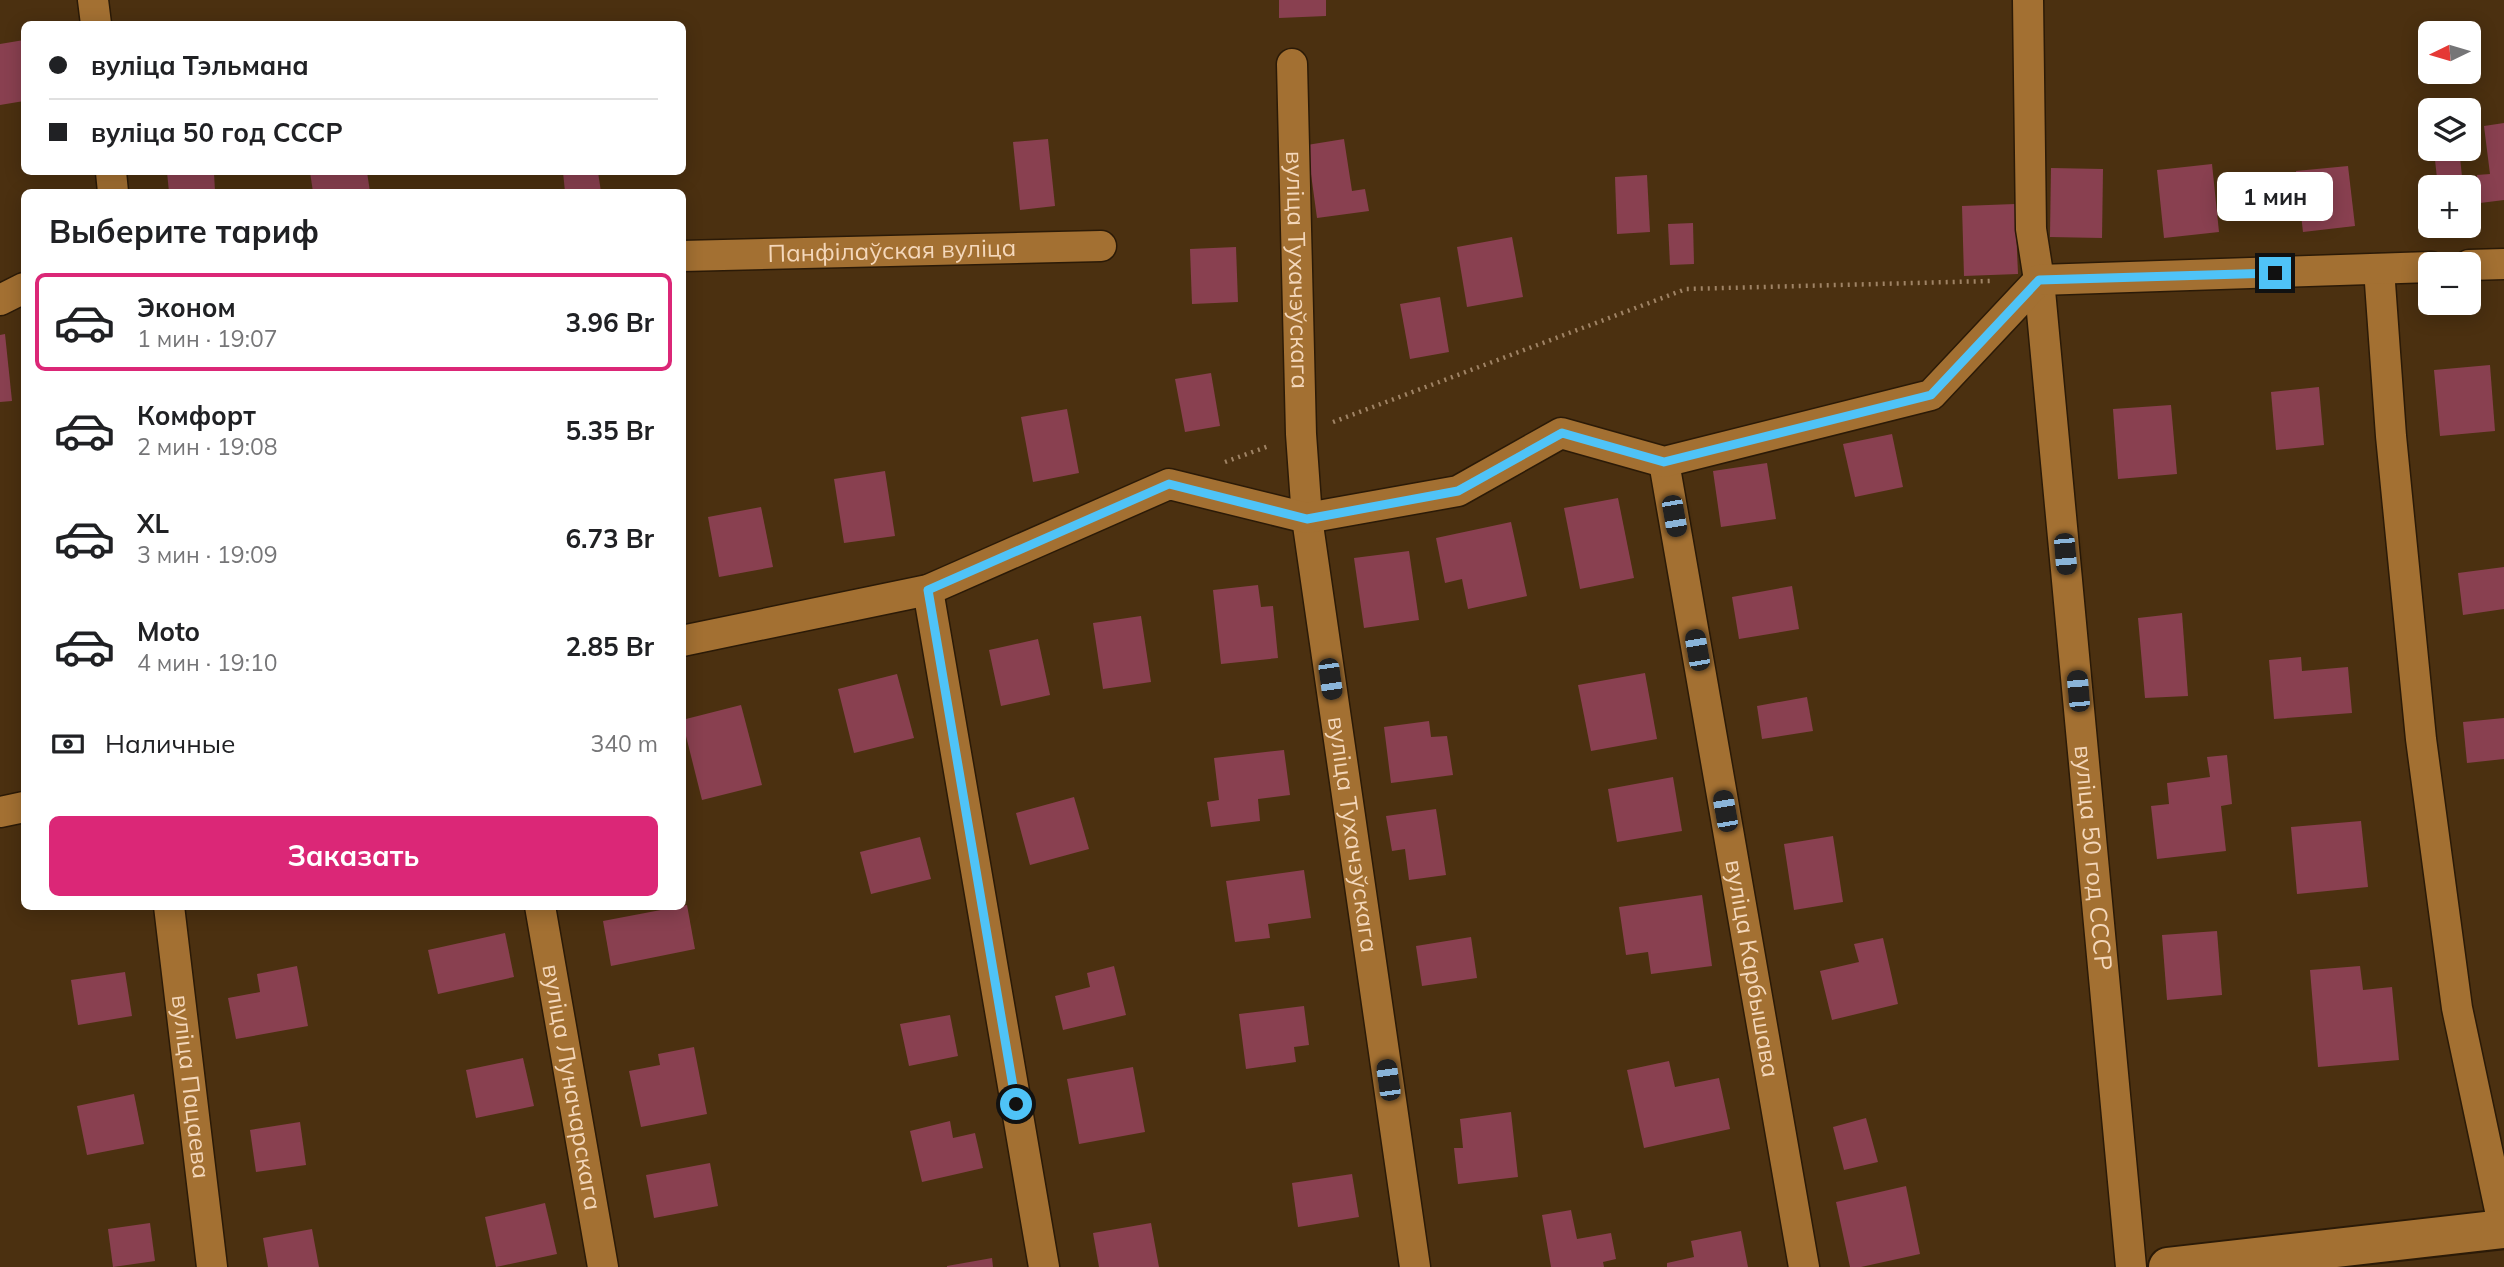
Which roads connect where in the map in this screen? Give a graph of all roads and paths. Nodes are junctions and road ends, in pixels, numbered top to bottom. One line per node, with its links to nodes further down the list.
1 (93, 0): 3 (street)
2 (2028, 0): 11 (street, вуліца 50 год СССР)
3 (96, 21)
4 (1292, 64): 14 (street, вуліца Тухачэўскага)
5 (1101, 246): 6 (street, Панфілаўская вуліца)
6 (686, 256)
7 (2504, 264): 8 (street)
8 (2481, 265)
9 (2418, 268): 10 (street)
10 (2379, 269): 11 (street); 24 (street)
11 (2039, 280): 14 (path); 15 (street); 30 (street, вуліца 50 год СССР)
12 (21, 290): 13 (street)
13 (0, 300)
14 (1301, 434): 16 (path); 17 (street, вуліца Тухачэўскага)
15 (1664, 462): 17 (street); 29 (street, вуліца Карбышава)
16 (1169, 484): 17 (street); 18 (street)
17 (1307, 519): 28 (street, вуліца Тухачэўскага)
18 (928, 590): 19 (street); 27 (street)
19 (686, 640)
20 (21, 808): 21 (street)
21 (0, 812)
22 (169, 910): 25 (street, вуліца Пацаева)
23 (541, 910): 26 (street, вуліца Луначарскага)
24 (2504, 1229): 31 (street)
25 (212, 1267)
26 (603, 1267)
27 (1044, 1267)
28 (1415, 1267)
29 (1804, 1267)
30 (2132, 1267)
31 (2168, 1267)

